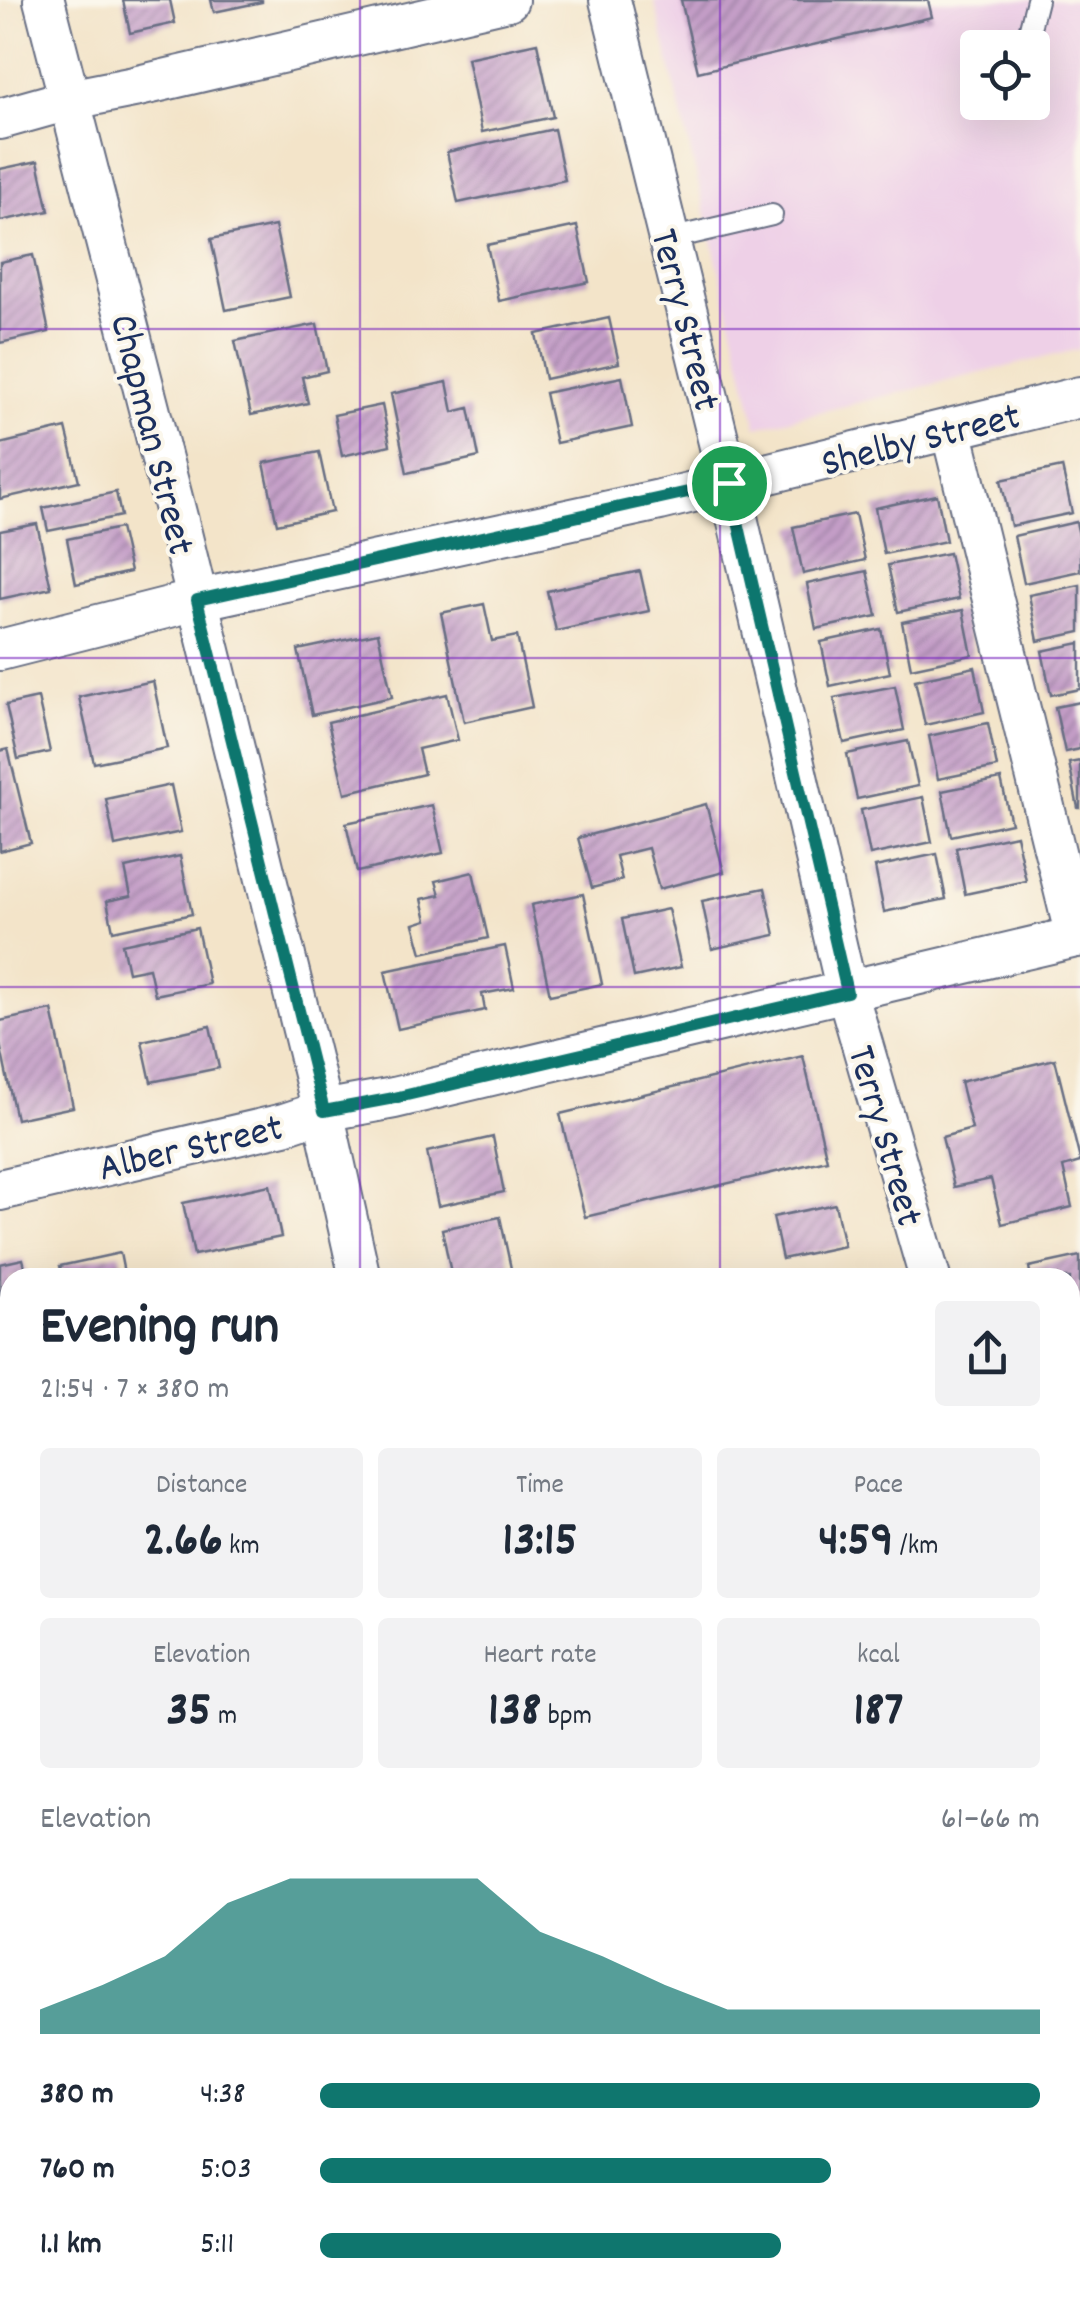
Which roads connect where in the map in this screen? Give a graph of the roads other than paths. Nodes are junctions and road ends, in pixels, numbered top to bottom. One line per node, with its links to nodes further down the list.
1 (44, 0): 6 (street, Chapman Street)
2 (508, 0): 6 (street)
3 (610, 0): 9 (street, Terry Street)
4 (1037, 0): 5 (lane)
5 (1030, 30)
6 (68, 100): 7 (street); 13 (street, Chapman Street)
7 (0, 119)
8 (772, 215): 9 (lane)
9 (669, 240): 12 (street, Terry Street)
10 (1080, 397): 11 (street, Shelby Street)
11 (950, 430): 12 (street, Shelby Street); 15 (street)
12 (729, 483): 13 (street, Shelby Street); 16 (street, Terry Street)
13 (197, 600): 14 (street, Shelby Street); 17 (street, Chapman Street)
14 (0, 650)
15 (1078, 936): 16 (street, Alber Street)
16 (847, 992): 17 (street, Alber Street); 20 (street, Terry Street)
17 (324, 1111): 18 (street, Alber Street); 19 (street, Chapman Street)
18 (0, 1190)
19 (358, 1268)
20 (927, 1268)

